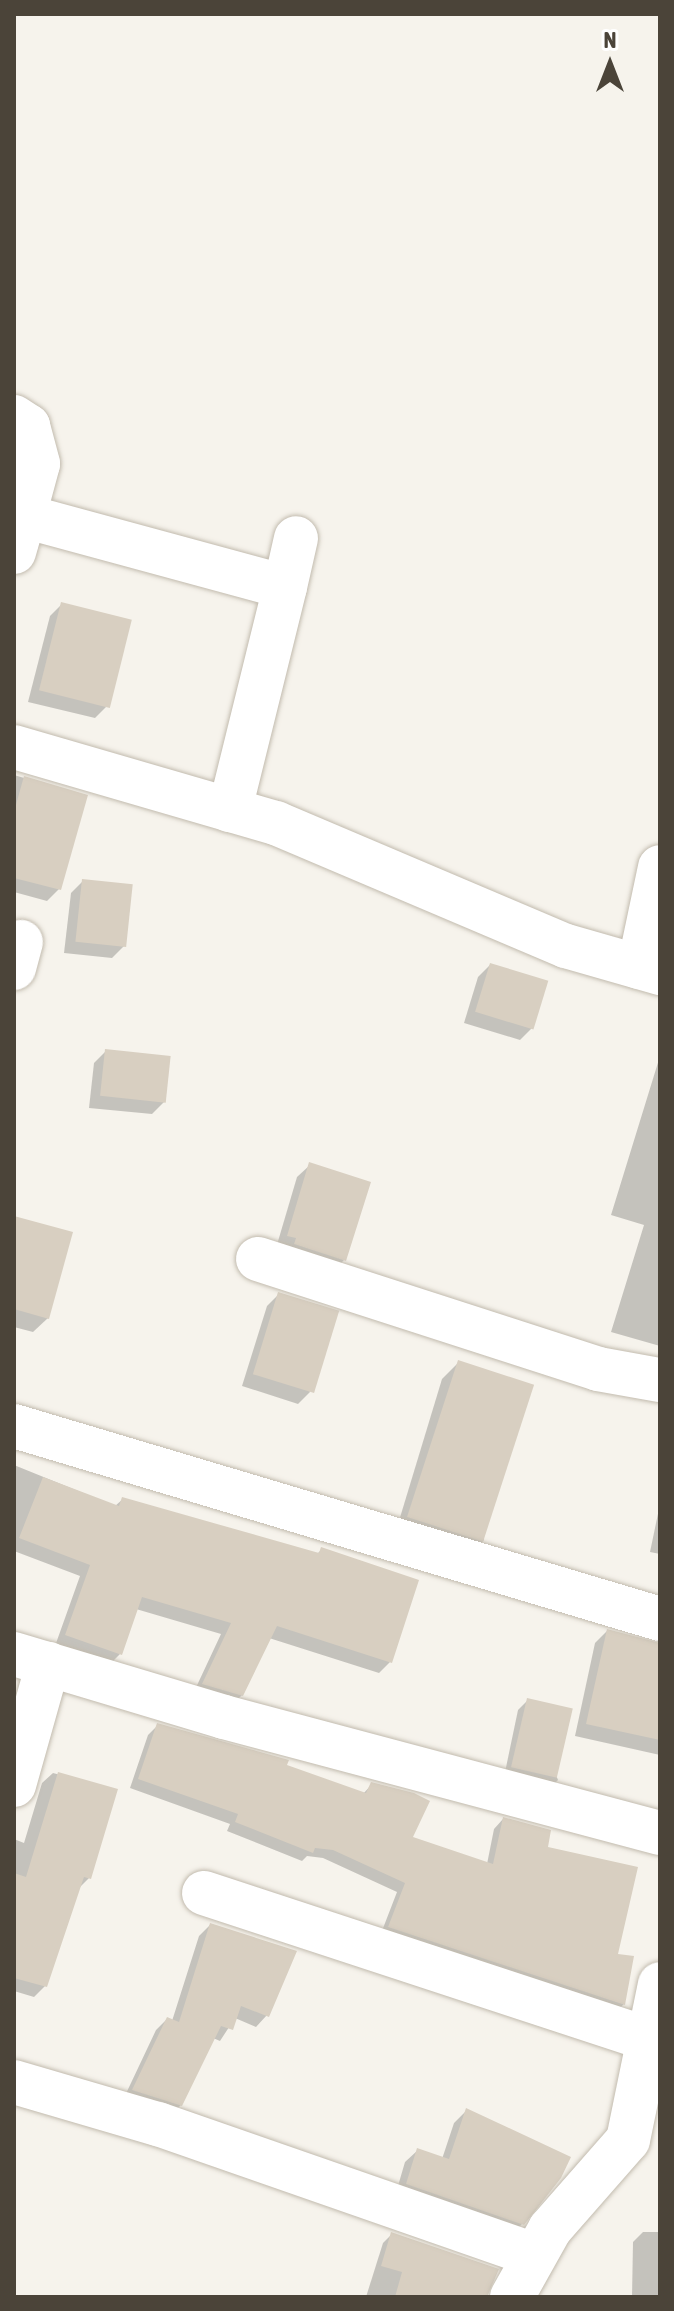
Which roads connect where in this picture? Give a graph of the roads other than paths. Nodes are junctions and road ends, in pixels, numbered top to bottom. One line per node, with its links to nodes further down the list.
1 (14, 417): 2 (street)
2 (19, 534): 4 (street)
3 (296, 538): 4 (street)
4 (285, 587): 6 (street)
5 (14, 747): 6 (street)
6 (230, 810): 8 (street)
7 (660, 867): 8 (street)
8 (650, 970)
9 (258, 1259): 10 (street)
10 (660, 1380)
11 (14, 1426): 12 (street)
12 (660, 1619)
13 (31, 1659): 14 (street); 15 (street)
14 (14, 1785)
15 (660, 1833)
16 (204, 1893): 18 (street)
17 (660, 1984): 18 (street)
18 (649, 2039): 20 (street)
19 (14, 2082): 21 (street)
20 (644, 2146): 21 (street)
21 (534, 2255): 22 (street)
22 (512, 2297)

